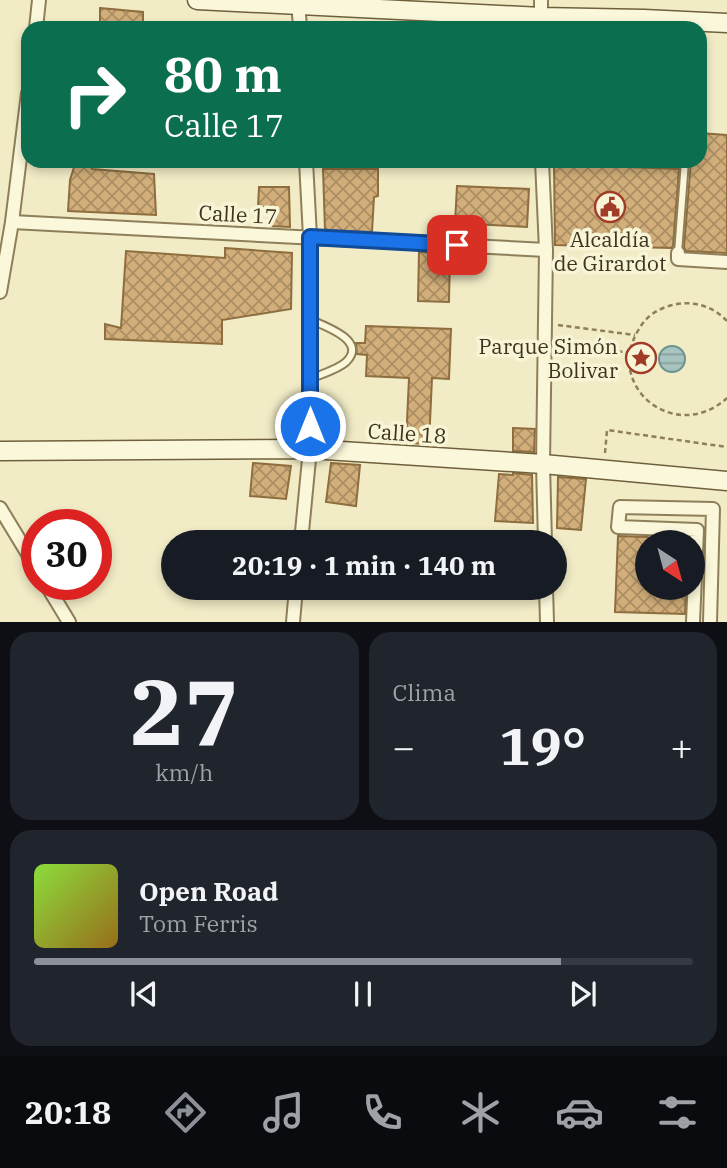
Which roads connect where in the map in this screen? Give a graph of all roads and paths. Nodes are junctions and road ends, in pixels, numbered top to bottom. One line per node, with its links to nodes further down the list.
1 (39, 0): 5 (street)
2 (197, 0): 3 (street)
3 (298, 3): 4 (street); 6 (street)
4 (541, 15): 7 (street)
5 (37, 21)
6 (299, 21)
7 (686, 21)
8 (707, 22): 9 (street)
9 (727, 23)
10 (21, 149): 14 (street)
11 (306, 168): 15 (street)
12 (542, 168): 16 (street)
13 (684, 168): 17 (lane)
14 (12, 222): 15 (street, Calle 17); 19 (street)
15 (310, 237): 16 (street, Calle 17); 20 (street)
16 (546, 250): 22 (street)
17 (678, 253): 18 (street)
18 (727, 261)
19 (0, 292)
20 (310, 320): 26 (street); 26 (lane)
21 (727, 321): 23 (path)
22 (545, 323): 23 (path); 24 (street)
23 (635, 335): 25 (path)
24 (544, 349): 25 (path); 32 (street)
25 (630, 353): 27 (path)
26 (310, 379): 29 (street)
27 (727, 398)
28 (727, 447): 31 (path)
29 (310, 449): 30 (street, Calle 18); 32 (street, Calle 18); 35 (street)
30 (0, 452)
31 (605, 453)
32 (542, 464): 33 (street, Calle 18); 36 (street)
33 (727, 481)
34 (0, 508): 37 (street)
35 (302, 530)
36 (545, 530)
37 (21, 543)
38 (56, 600): 41 (street)
39 (295, 600): 42 (street)
40 (546, 600): 43 (street)
41 (69, 622)
42 (293, 622)
43 (547, 622)
44 (693, 622): 45 (street)
45 (710, 622)

